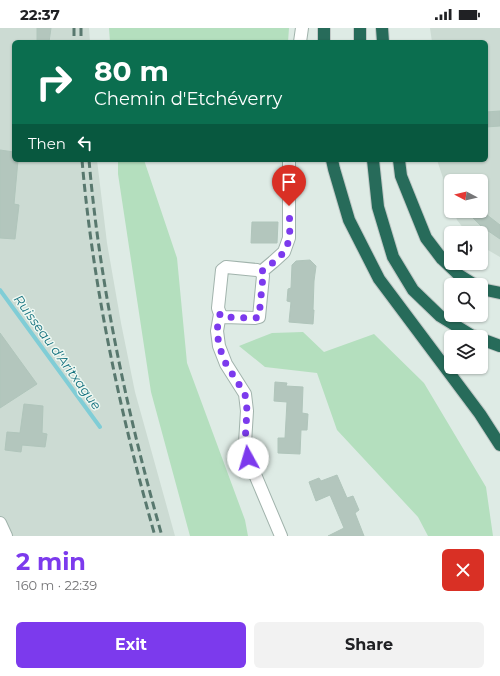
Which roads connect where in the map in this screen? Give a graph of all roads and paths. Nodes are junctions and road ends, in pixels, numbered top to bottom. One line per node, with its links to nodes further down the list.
1 (302, 28): 5 (street)
2 (324, 28): 6 (highway)
3 (360, 28): 7 (highway)
4 (382, 28): 8 (highway)
5 (300, 40)
6 (324, 40)
7 (360, 40)
8 (383, 40)
9 (289, 162): 13 (street)
10 (332, 162): 21 (highway)
11 (372, 162): 18 (highway)
12 (399, 162): 14 (highway)
13 (261, 272): 17 (street); 17 (street)
14 (464, 278)
15 (488, 291): 16 (highway)
16 (500, 293)
17 (220, 314): 24 (street)
18 (463, 330)
19 (488, 342): 20 (highway)
20 (500, 346)
21 (500, 445)
22 (0, 523): 23 (street)
23 (6, 536)
24 (281, 536)

